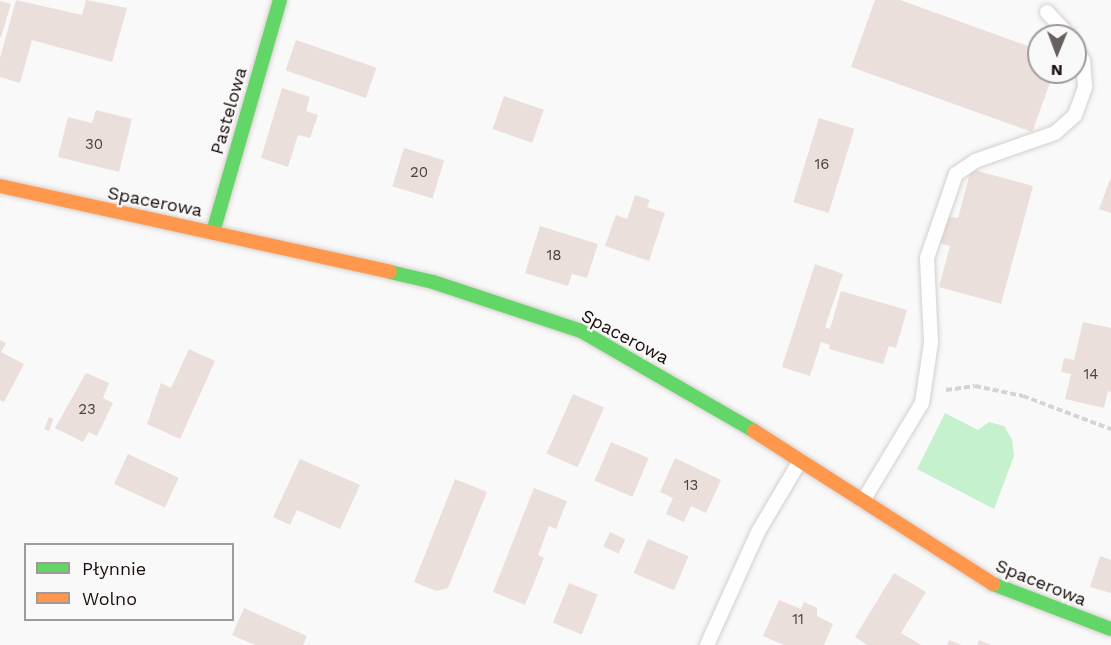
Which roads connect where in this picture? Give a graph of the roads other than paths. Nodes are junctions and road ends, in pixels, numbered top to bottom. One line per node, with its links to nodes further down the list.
1 (280, 0): 6 (street, Pastelowa)
2 (1047, 12): 3 (lane)
3 (1058, 24)
4 (1085, 84): 8 (lane)
5 (0, 186): 6 (street, Spacerowa)
6 (213, 232): 7 (street, Spacerowa)
7 (800, 460): 8 (street, Spacerowa); 10 (lane)
8 (861, 503): 9 (street, Spacerowa)
9 (1111, 629)
10 (707, 645)

